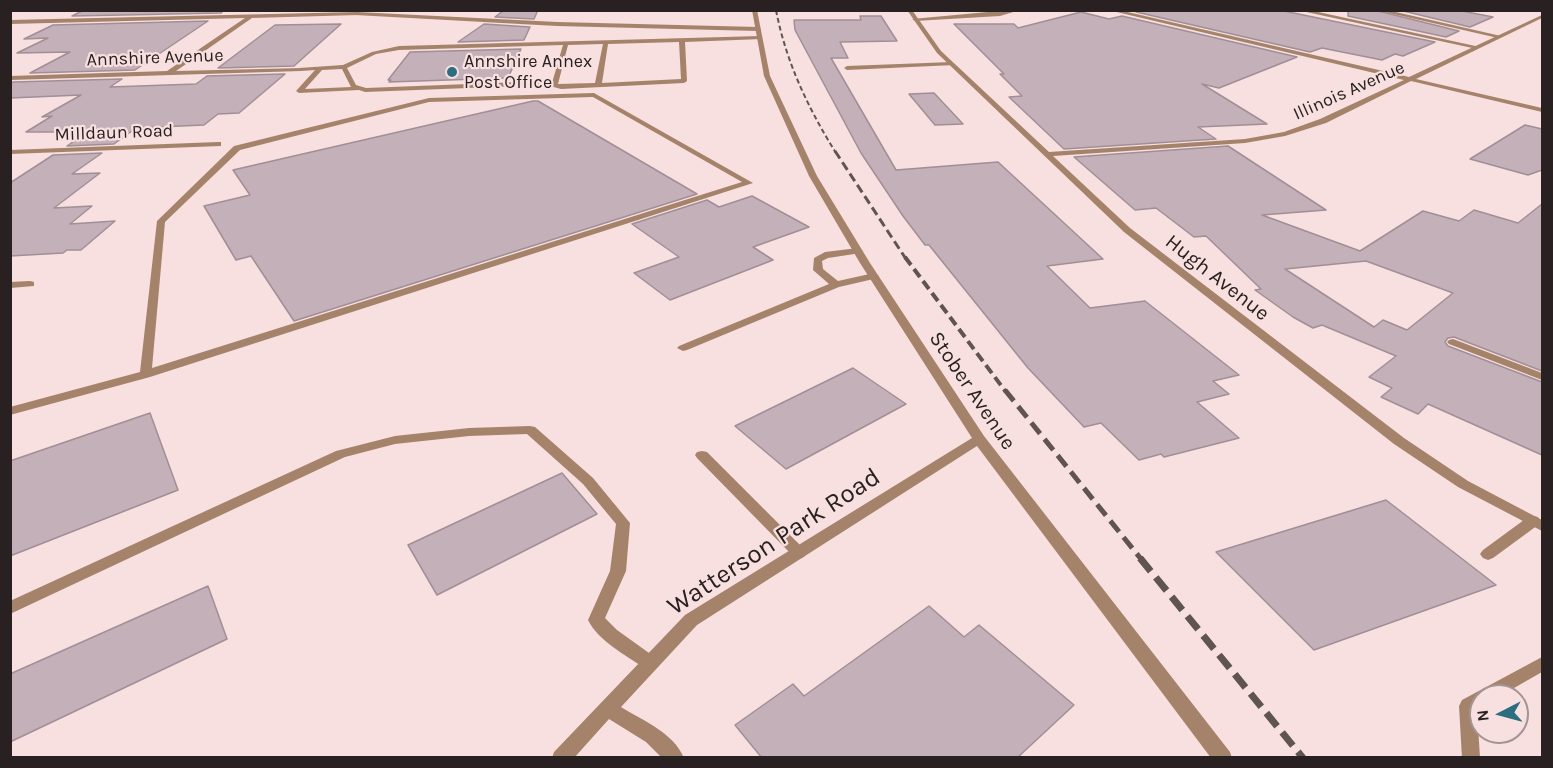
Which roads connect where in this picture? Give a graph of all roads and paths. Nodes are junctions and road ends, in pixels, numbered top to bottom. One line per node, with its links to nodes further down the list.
1 (259, 10): 10 (street)
2 (473, 10): 11 (street)
3 (754, 10): 15 (street, Stober Avenue)
4 (1018, 10): 8 (street)
5 (1110, 10): 27 (street)
6 (1299, 10): 20 (street)
7 (1378, 10): 16 (street)
8 (912, 15): 21 (street, Hugh Avenue)
9 (1542, 16): 16 (street, Illinois Avenue)
10 (250, 17): 11 (street); 12 (street); 25 (street)
11 (457, 19): 13 (street)
12 (10, 22)
13 (608, 25): 14 (street); 15 (street)
14 (601, 31)
15 (758, 33): 17 (street); 35 (street, Stober Avenue)
16 (1498, 36): 20 (street, Illinois Avenue)
17 (682, 40): 18 (street); 29 (street)
18 (606, 42): 19 (street); 29 (street)
19 (566, 43): 22 (street); 28 (street)
20 (1477, 47): 27 (street, Illinois Avenue)
21 (952, 64): 24 (street); 34 (street, Hugh Avenue)
22 (344, 67): 23 (street, Annshire Avenue); 30 (street)
23 (320, 68): 25 (street, Annshire Avenue); 30 (street)
24 (847, 68)
25 (169, 72): 26 (street, Annshire Avenue)
26 (10, 78)
27 (1411, 79): 31 (street); 34 (street, Illinois Avenue)
28 (555, 85): 29 (street); 30 (street)
29 (598, 85)
30 (357, 88)
31 (1542, 110)
32 (218, 144): 33 (street, Milldaun Road)
33 (10, 152)
34 (1047, 154): 47 (street, Hugh Avenue)
35 (858, 251): 36 (street, Stober Avenue); 39 (street)
36 (874, 276): 39 (street); 45 (street, Stober Avenue)
37 (30, 284): 38 (street)
38 (10, 285)
39 (836, 285): 41 (street)
40 (1453, 342): 43 (street)
41 (683, 348)
42 (146, 374): 42 (street); 44 (street)
43 (1542, 377)
44 (10, 411)
45 (979, 439): 48 (street, Watterson Park Road); 59 (street, Stober Avenue)
46 (702, 455): 48 (street)
47 (1538, 524): 49 (street)
48 (799, 553): 51 (street, Watterson Park Road)
49 (1488, 554)
50 (10, 608): 51 (street)
51 (650, 663): 55 (street, Watterson Park Road)
52 (1542, 664): 53 (street)
53 (1506, 684)
54 (1469, 705): 56 (street)
55 (607, 708): 57 (street, Watterson Park Road); 58 (street)
56 (1469, 723)
57 (561, 758)
58 (675, 758)
59 (1223, 758)

